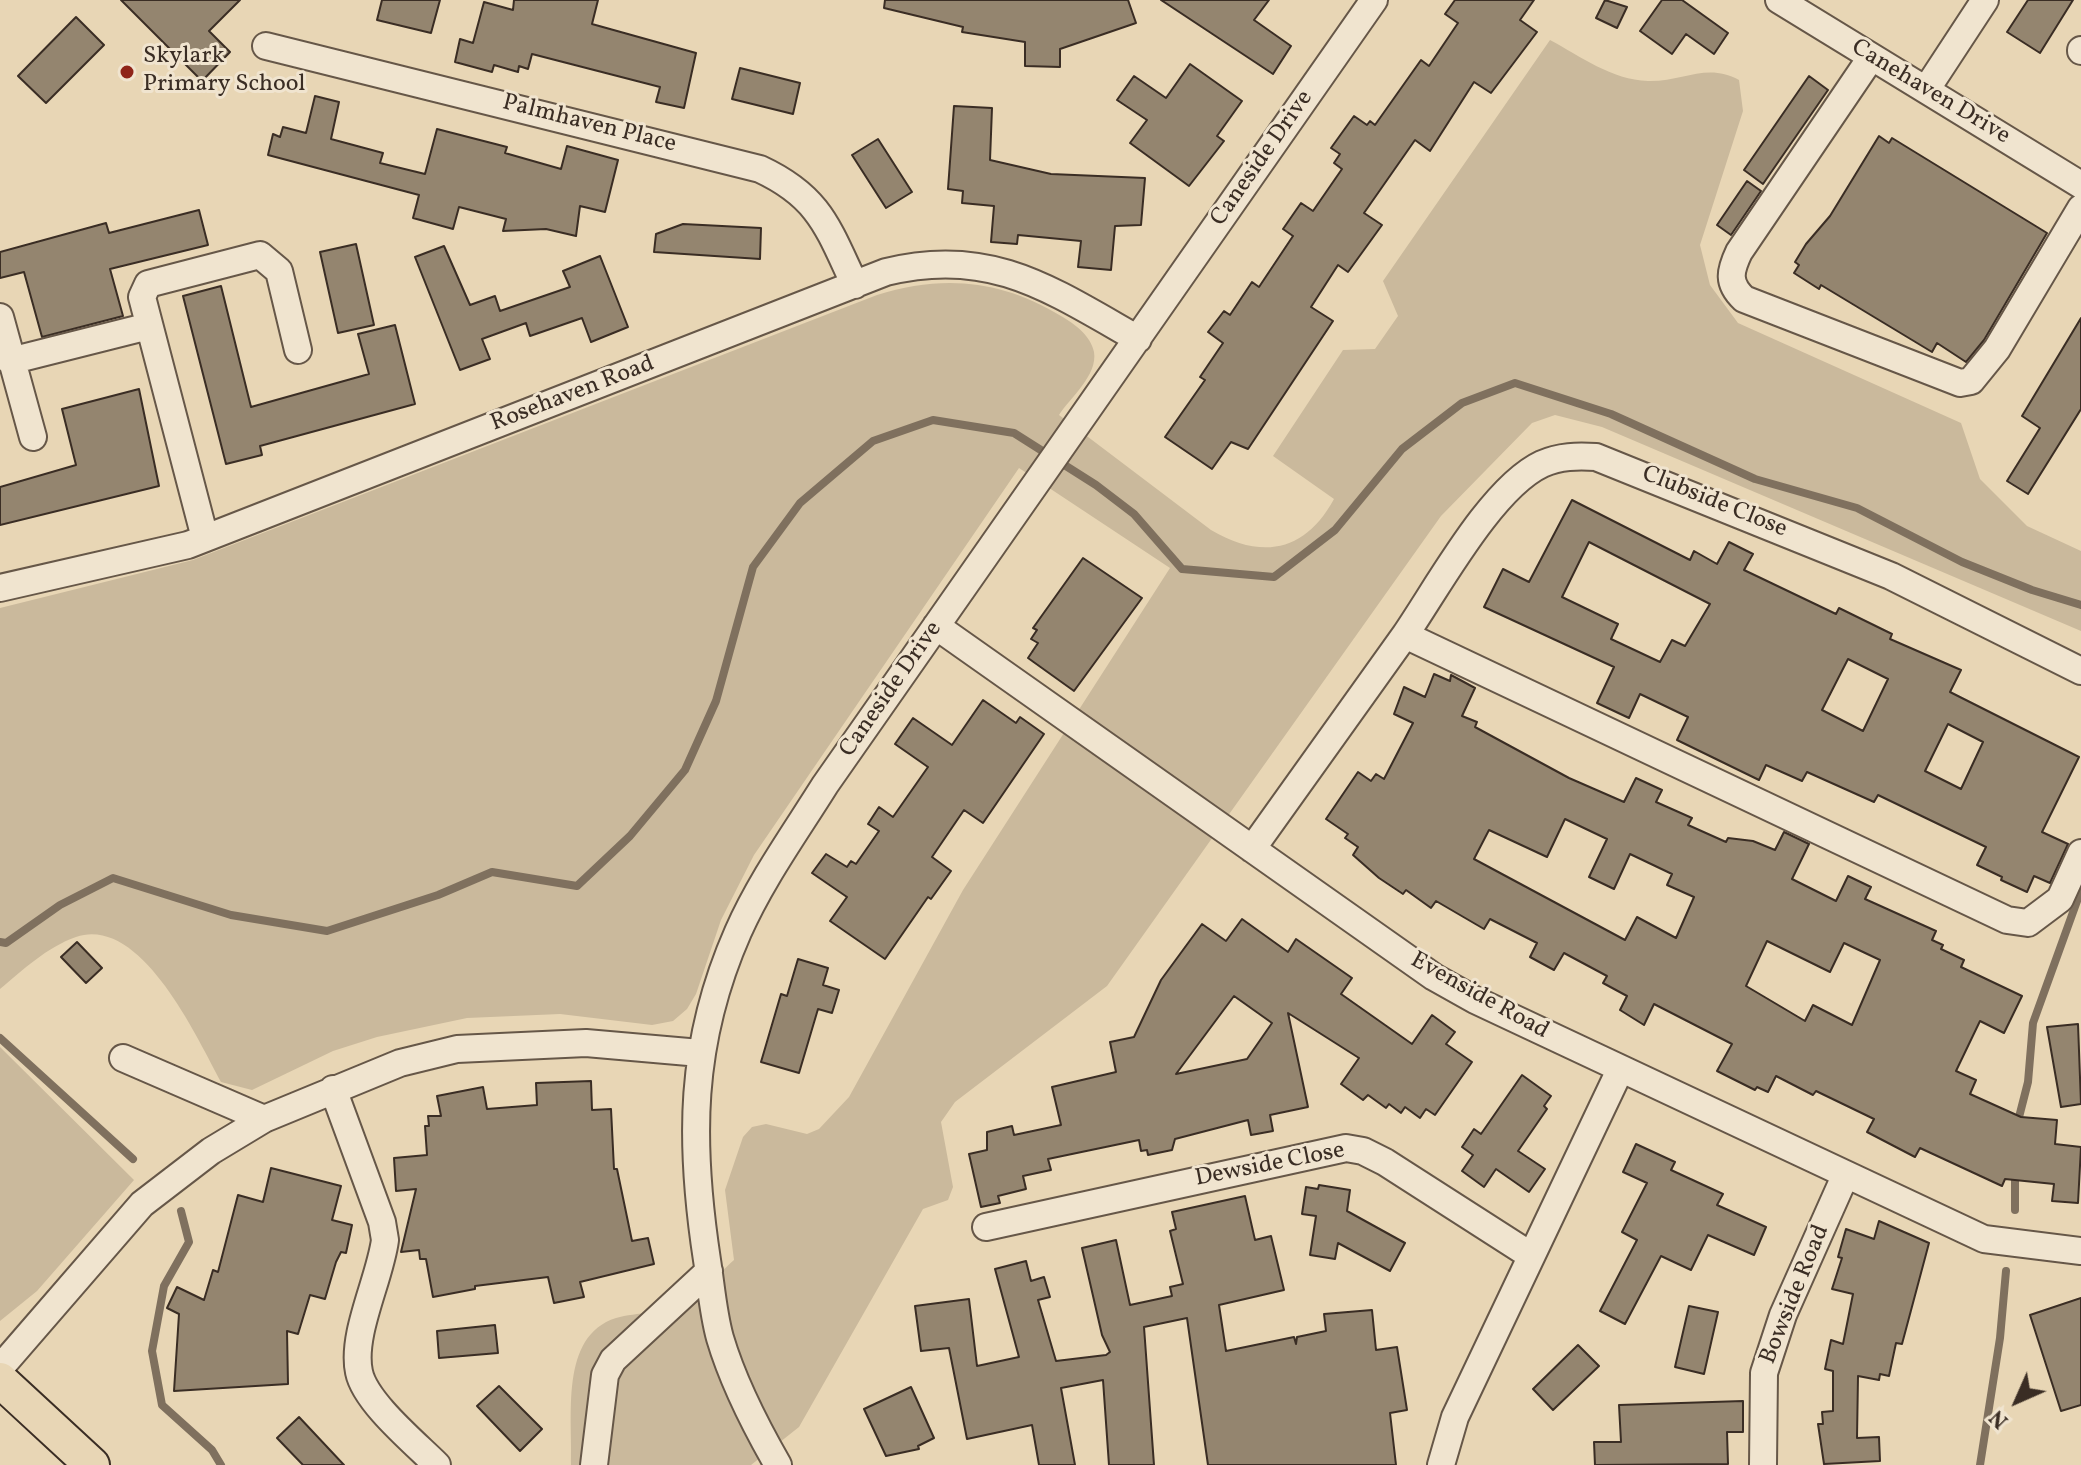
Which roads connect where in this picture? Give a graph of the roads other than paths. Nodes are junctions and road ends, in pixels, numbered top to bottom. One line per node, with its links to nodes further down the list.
1 (1374, 0): 12 (street, Caneside Drive)
2 (1779, 0): 5 (street, Canehaven Drive)
3 (1985, 0): 6 (street)
4 (266, 46): 9 (street, Palmhaven Place)
5 (1870, 59): 6 (street, Canehaven Drive); 8 (street)
6 (1926, 90): 7 (street, Canehaven Drive)
7 (2081, 185)
8 (2081, 208)
9 (855, 285): 12 (street, Rosehaven Road); 16 (street, Rosehaven Road)
10 (0, 317): 14 (street)
11 (149, 326): 13 (street); 14 (street); 16 (street)
12 (1138, 339): 18 (street, Caneside Drive)
13 (298, 350)
14 (10, 361): 15 (street)
15 (33, 437)
16 (205, 538): 17 (street, Rosehaven Road)
17 (0, 588)
18 (936, 626): 21 (street, Evenside Road); 23 (street, Caneside Drive)
19 (1405, 635): 20 (street, Clubside Close); 21 (street, Clubside Close); 22 (street)
20 (2081, 671)
21 (1252, 849): 25 (street, Evenside Road)
22 (2081, 853)
23 (700, 1053): 26 (street); 32 (street, Caneside Drive)
24 (123, 1058): 27 (street)
25 (1620, 1070): 28 (street, Evenside Road); 31 (street)
26 (333, 1089): 27 (street); 36 (street)
27 (264, 1119): 33 (street)
28 (1845, 1176): 30 (street, Evenside Road); 40 (street, Bowside Road)
29 (986, 1227): 31 (street, Dewside Close)
30 (2081, 1251)
31 (1530, 1255): 39 (street)
32 (709, 1271): 37 (street); 38 (street, Caneside Drive)
33 (0, 1368)
34 (0, 1380): 35 (main road)
35 (92, 1465)
36 (437, 1465)
37 (594, 1465)
38 (778, 1465)
39 (1441, 1465)
40 (1763, 1465)

